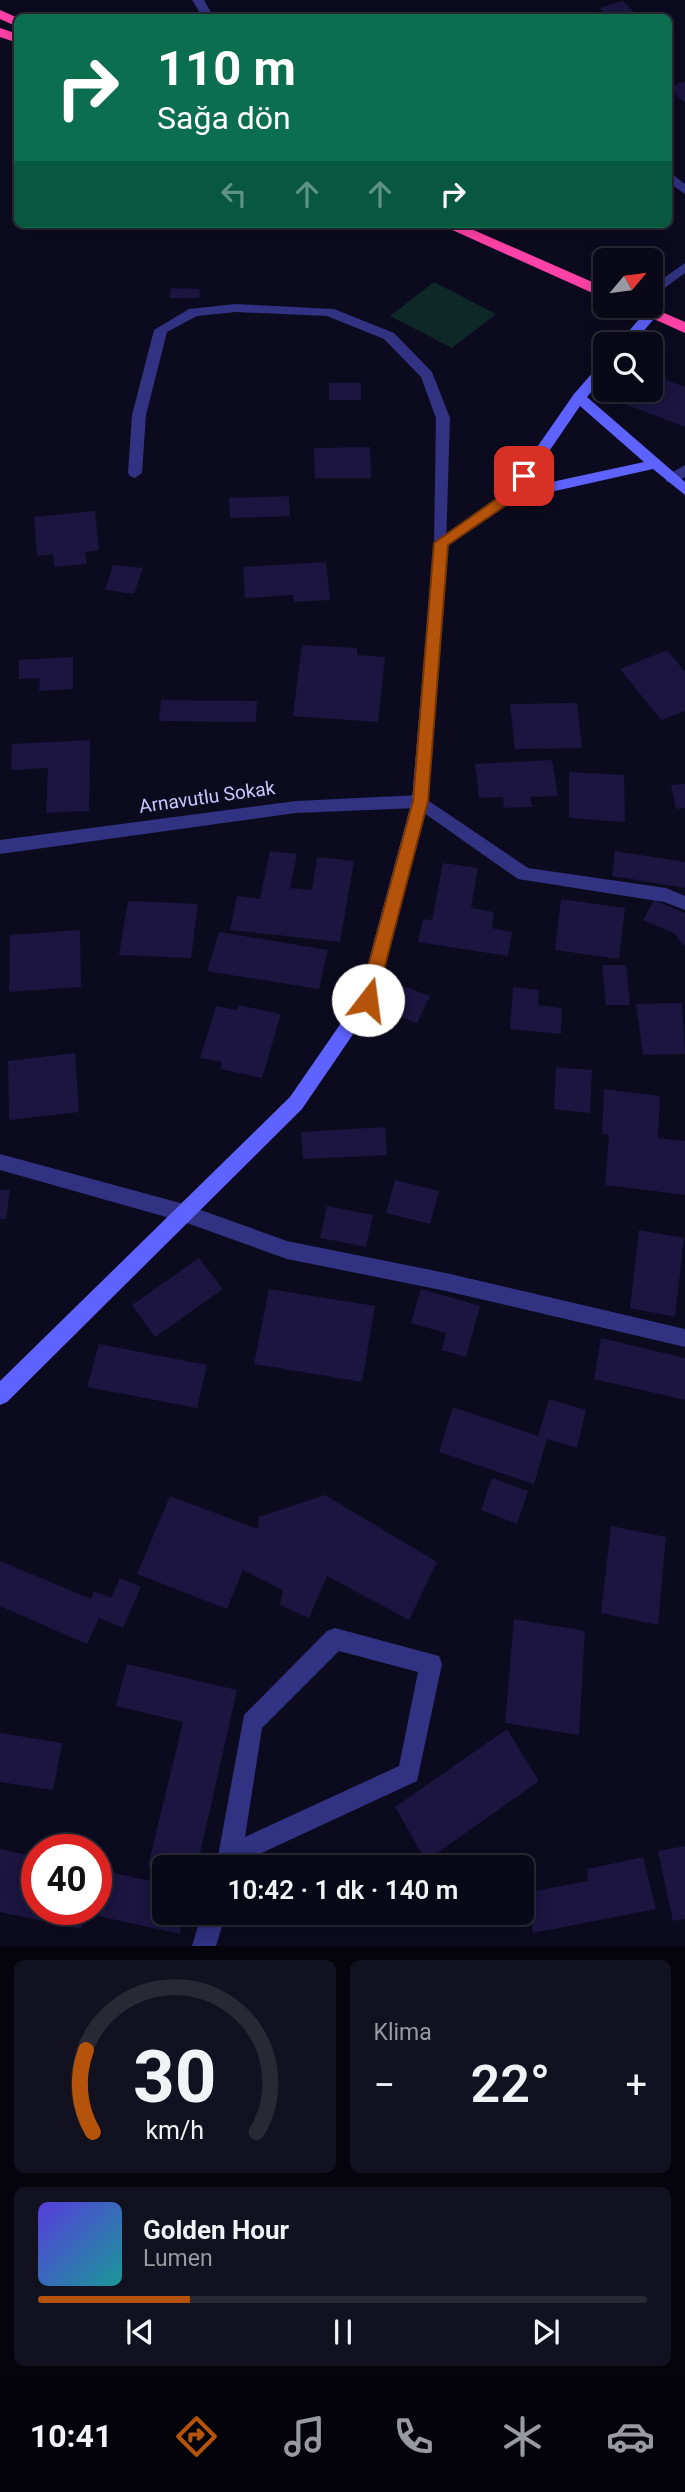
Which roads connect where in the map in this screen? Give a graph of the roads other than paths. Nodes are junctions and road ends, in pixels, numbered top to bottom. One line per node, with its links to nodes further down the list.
1 (456, 228): 4 (highway)
2 (685, 267): 3 (street)
3 (663, 284)
4 (593, 288)
5 (661, 318): 6 (highway)
6 (685, 328)
7 (593, 381): 8 (street)
8 (579, 397): 9 (street); 14 (street)
9 (655, 464): 12 (street); 14 (street)
10 (685, 470): 12 (street)
11 (135, 473): 15 (street)
12 (671, 478): 13 (street)
13 (685, 490)
14 (511, 496): 15 (street)
15 (441, 543): 16 (street)
16 (420, 801): 17 (street, Arnavutlu Sokak); 18 (street); 20 (street)
17 (0, 847)
18 (685, 904)
19 (0, 1162): 20 (street)
20 (184, 1213): 21 (street); 22 (street)
21 (685, 1338)
22 (0, 1395)
23 (230, 1861): 23 (street)
24 (211, 1925): 25 (street)
25 (204, 1946)

